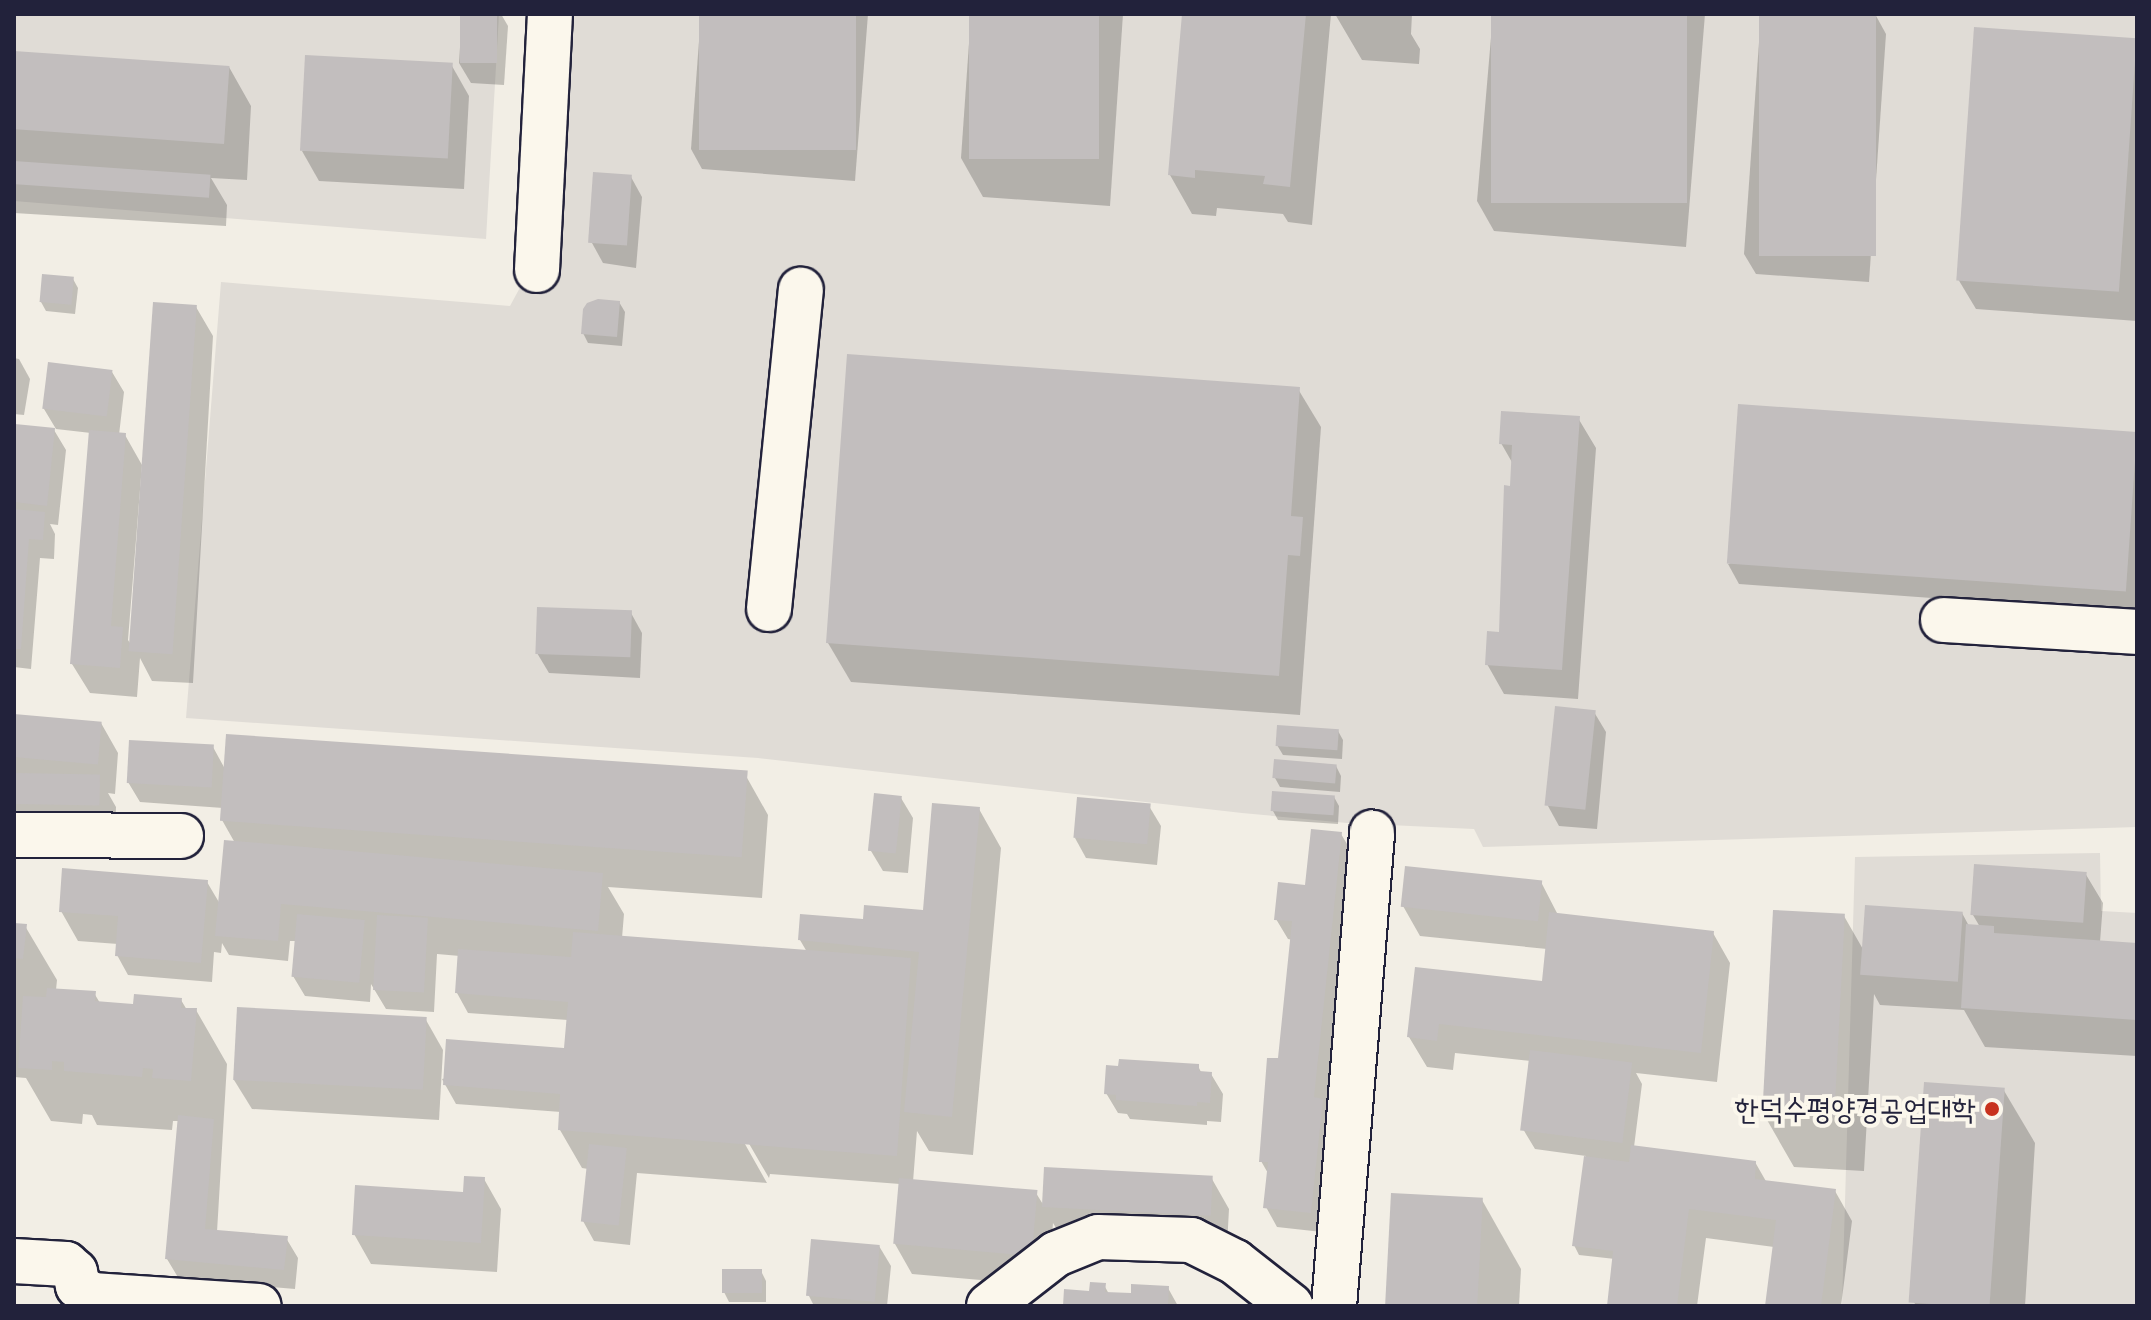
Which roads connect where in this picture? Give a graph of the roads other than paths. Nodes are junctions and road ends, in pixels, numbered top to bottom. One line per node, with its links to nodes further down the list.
1 (550, 14): 2 (street)
2 (537, 270)
3 (801, 290): 4 (street)
4 (769, 609)
5 (1943, 620): 6 (street)
6 (2137, 632)
7 (1372, 833): 14 (street)
8 (14, 835): 9 (street)
9 (181, 836)
10 (14, 1261): 11 (street)
11 (259, 1306)
12 (989, 1306): 13 (street)
13 (1291, 1306)
14 (1334, 1306)

